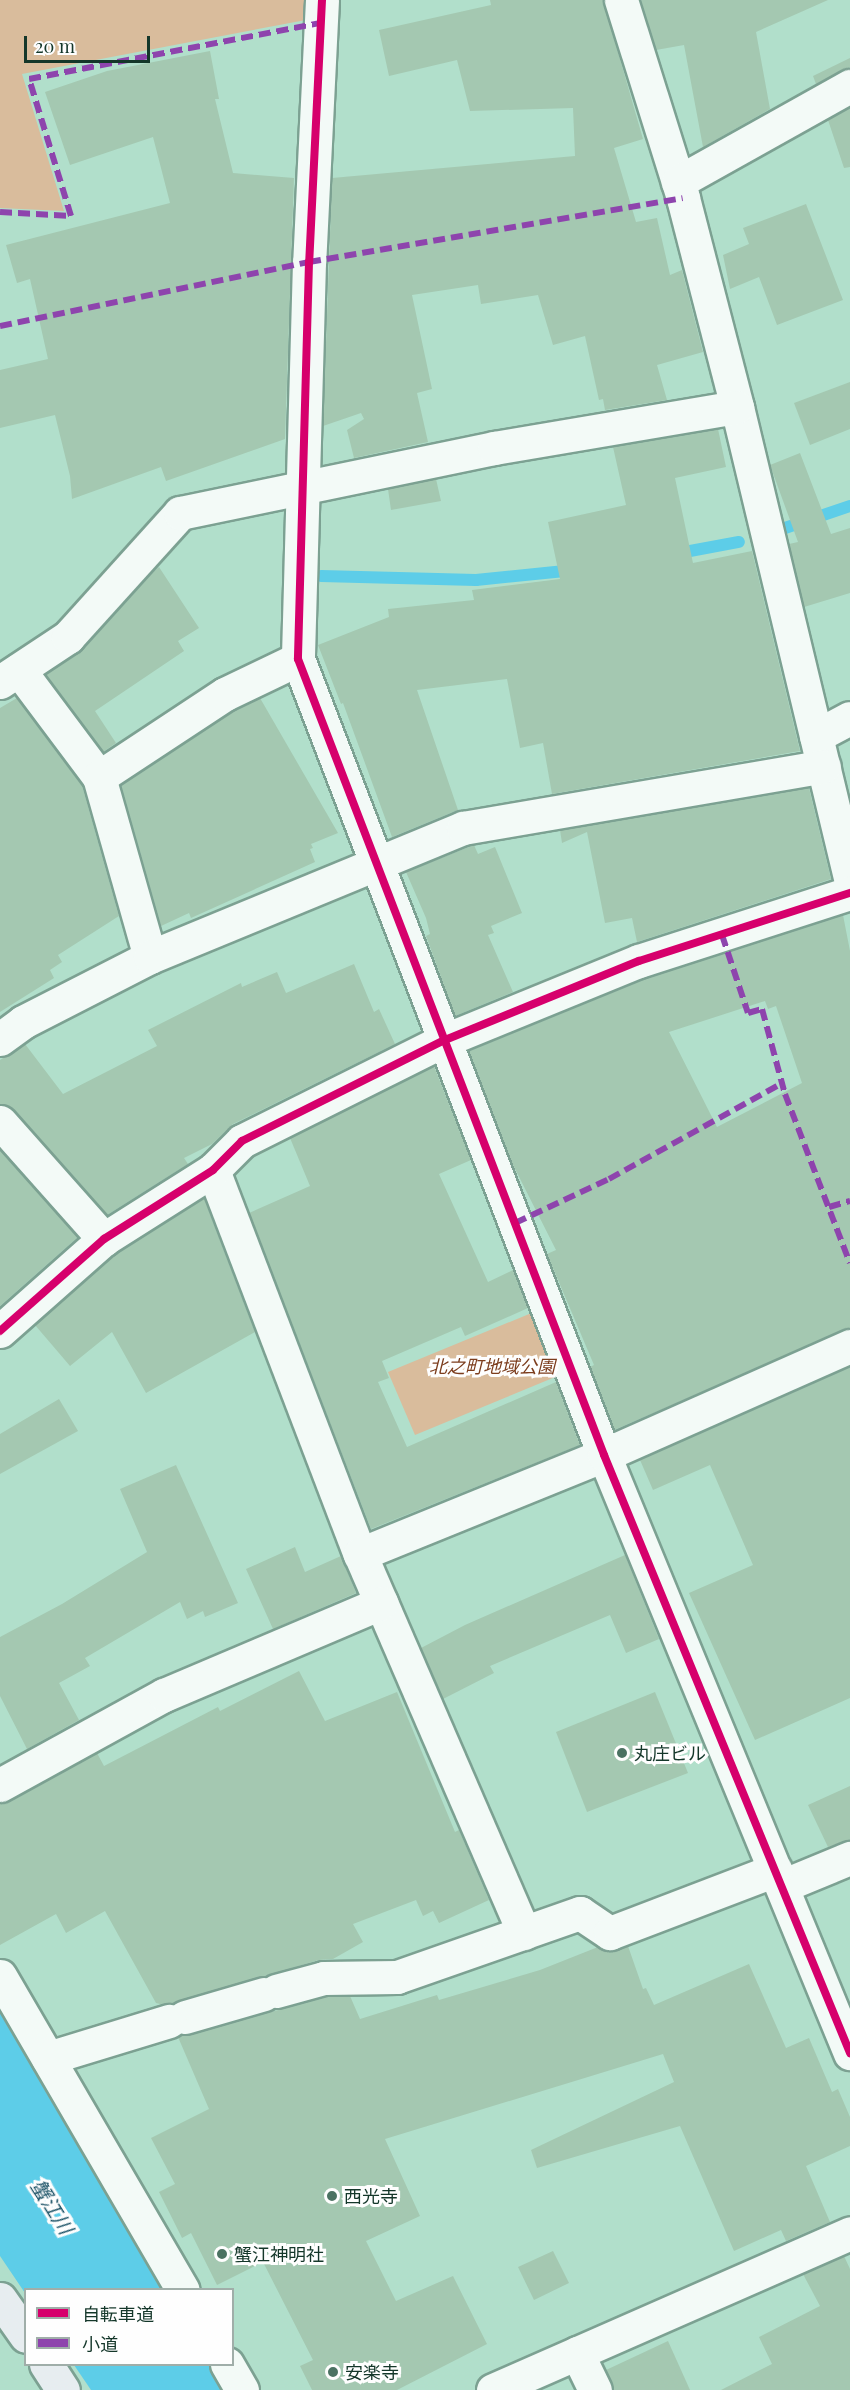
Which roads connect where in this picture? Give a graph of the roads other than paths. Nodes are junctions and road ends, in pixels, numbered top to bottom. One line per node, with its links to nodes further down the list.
1 (322, 0): 6 (street)
2 (621, 0): 4 (street)
3 (850, 86): 4 (street)
4 (678, 182): 5 (street)
5 (737, 406): 6 (street); 10 (street)
6 (302, 488): 7 (street); 8 (street)
7 (298, 659): 11 (street); 12 (street)
8 (9, 676): 11 (street)
9 (850, 718): 10 (street)
10 (820, 751): 12 (street); 13 (street)
11 (99, 777): 15 (street)
12 (377, 863): 15 (street); 17 (street)
13 (850, 879)
14 (850, 893): 17 (street)
15 (150, 957): 16 (street)
16 (0, 1040)
17 (445, 1040): 19 (street); 23 (street)
18 (0, 1122): 20 (street)
19 (213, 1170): 20 (street); 24 (street)
20 (104, 1239): 21 (street)
21 (0, 1331)
22 (850, 1346): 23 (street)
23 (604, 1455): 24 (street); 28 (street)
24 (360, 1554): 25 (street)
25 (381, 1603): 26 (street); 29 (street)
26 (0, 1785)
27 (850, 1858): 28 (street)
28 (778, 1878): 29 (street); 31 (street)
29 (524, 1933): 32 (street)
30 (0, 1976): 32 (street)
31 (850, 2053)
32 (48, 2058): 34 (street)
33 (850, 2233): 37 (street)
34 (182, 2288)
35 (0, 2299): 36 (main road)
36 (24, 2333)
37 (577, 2353): 42 (street); 43 (street)
38 (46, 2366): 40 (main road)
39 (228, 2366): 41 (street)
40 (63, 2390)
41 (242, 2390)
42 (493, 2390)
43 (595, 2390)

